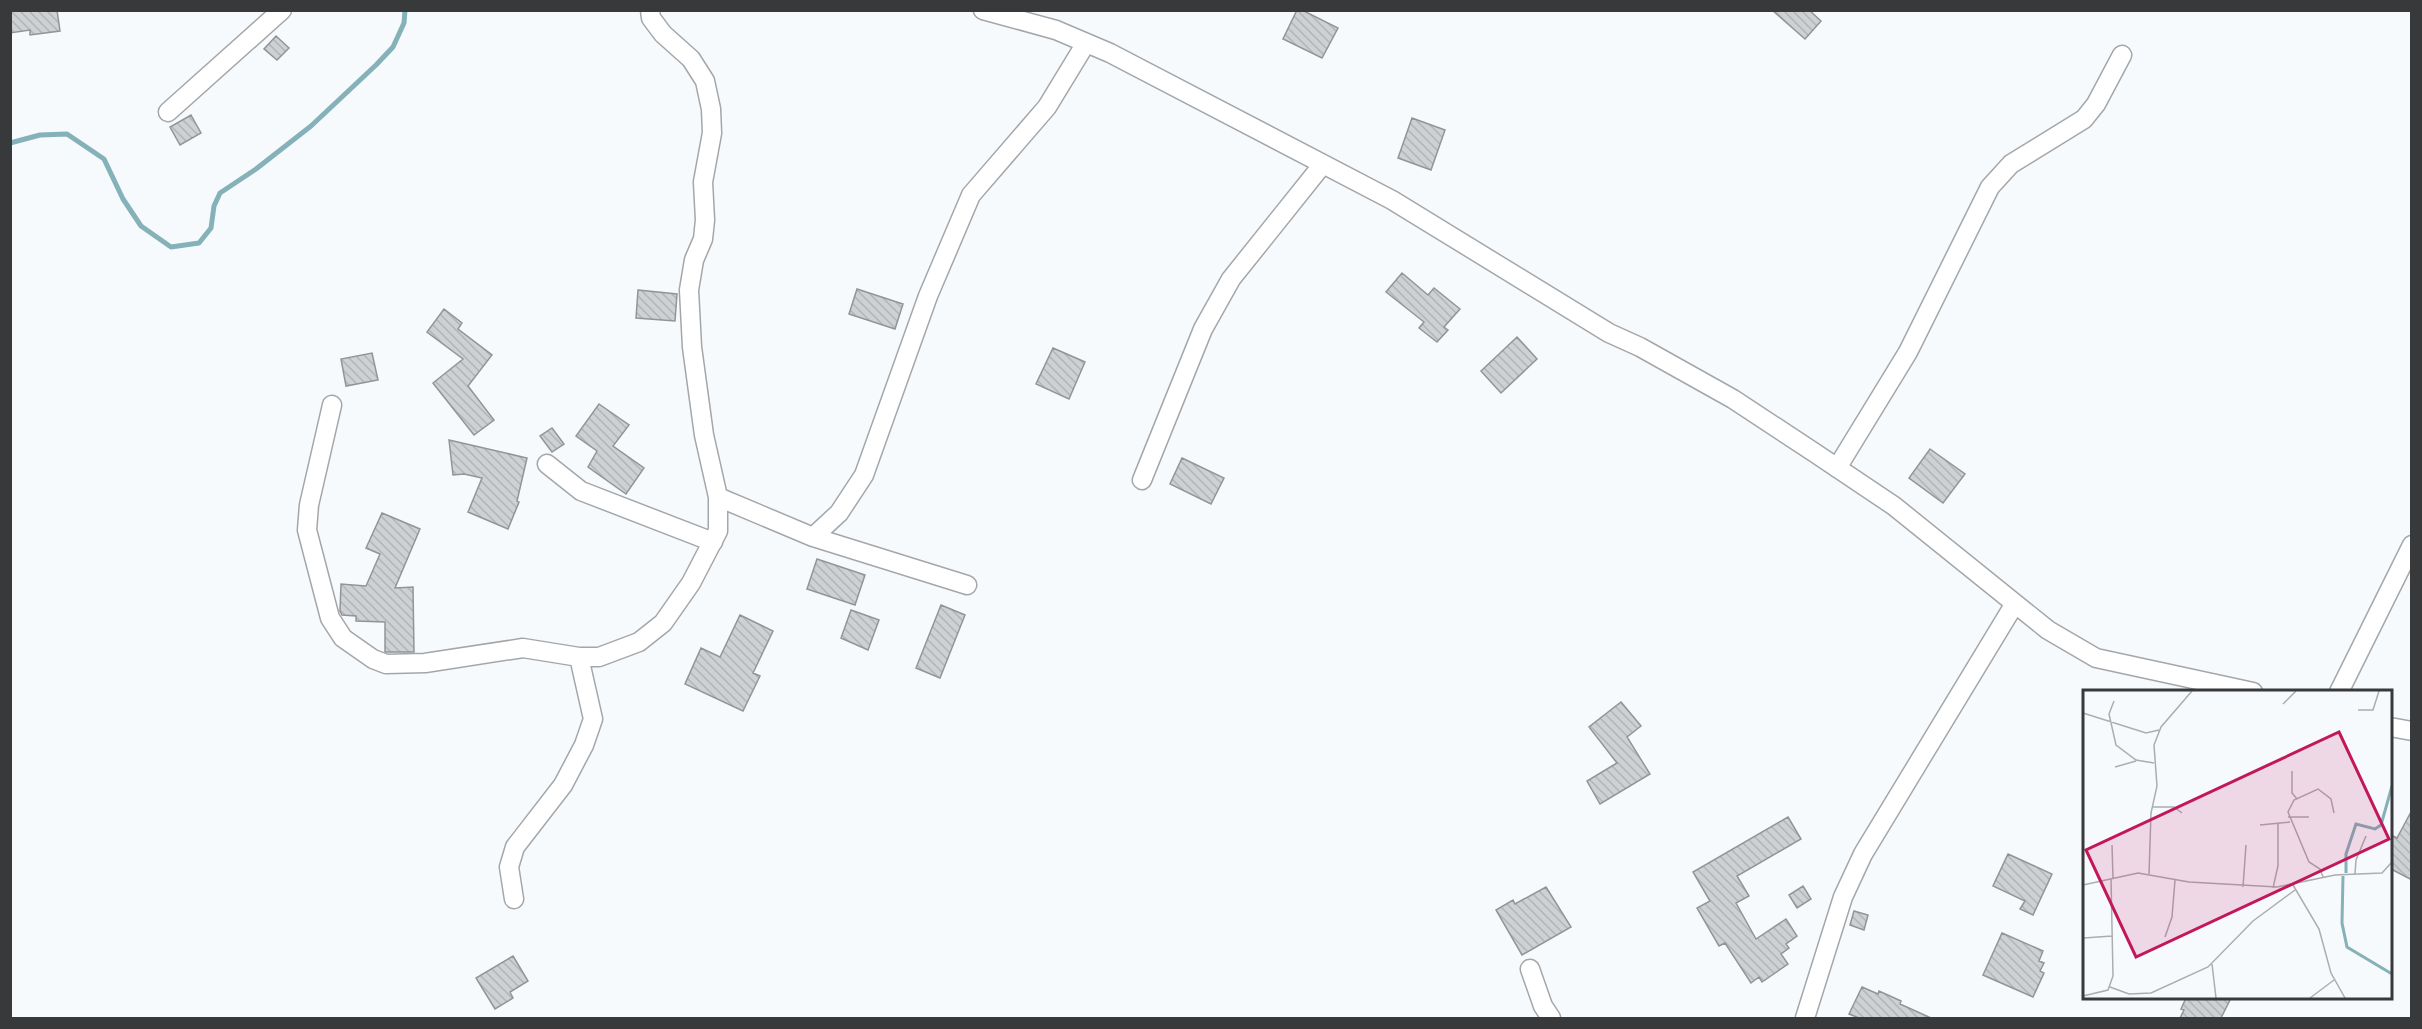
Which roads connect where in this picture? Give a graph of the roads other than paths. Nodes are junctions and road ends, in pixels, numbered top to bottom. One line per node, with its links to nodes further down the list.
1 (282, 10): 6 (street)
2 (650, 10): 12 (street)
3 (983, 10): 4 (street)
4 (1086, 43): 7 (street); 13 (street)
5 (2122, 55): 10 (street)
6 (168, 112)
7 (1323, 164): 10 (street); 11 (street)
8 (332, 405): 18 (street)
9 (547, 464): 14 (street)
10 (1837, 468): 17 (street)
11 (1142, 480)
12 (718, 497): 13 (street); 14 (street)
13 (813, 537): 16 (street)
14 (713, 542): 18 (street)
15 (2412, 545): 20 (street)
16 (967, 585)
17 (2014, 605): 19 (street); 26 (street)
18 (579, 657): 23 (street)
19 (2244, 690)
20 (2340, 690)
21 (2392, 727): 22 (street)
22 (2412, 731)
23 (514, 899)
24 (1530, 969): 25 (street)
25 (1551, 1018)
26 (1805, 1018)

